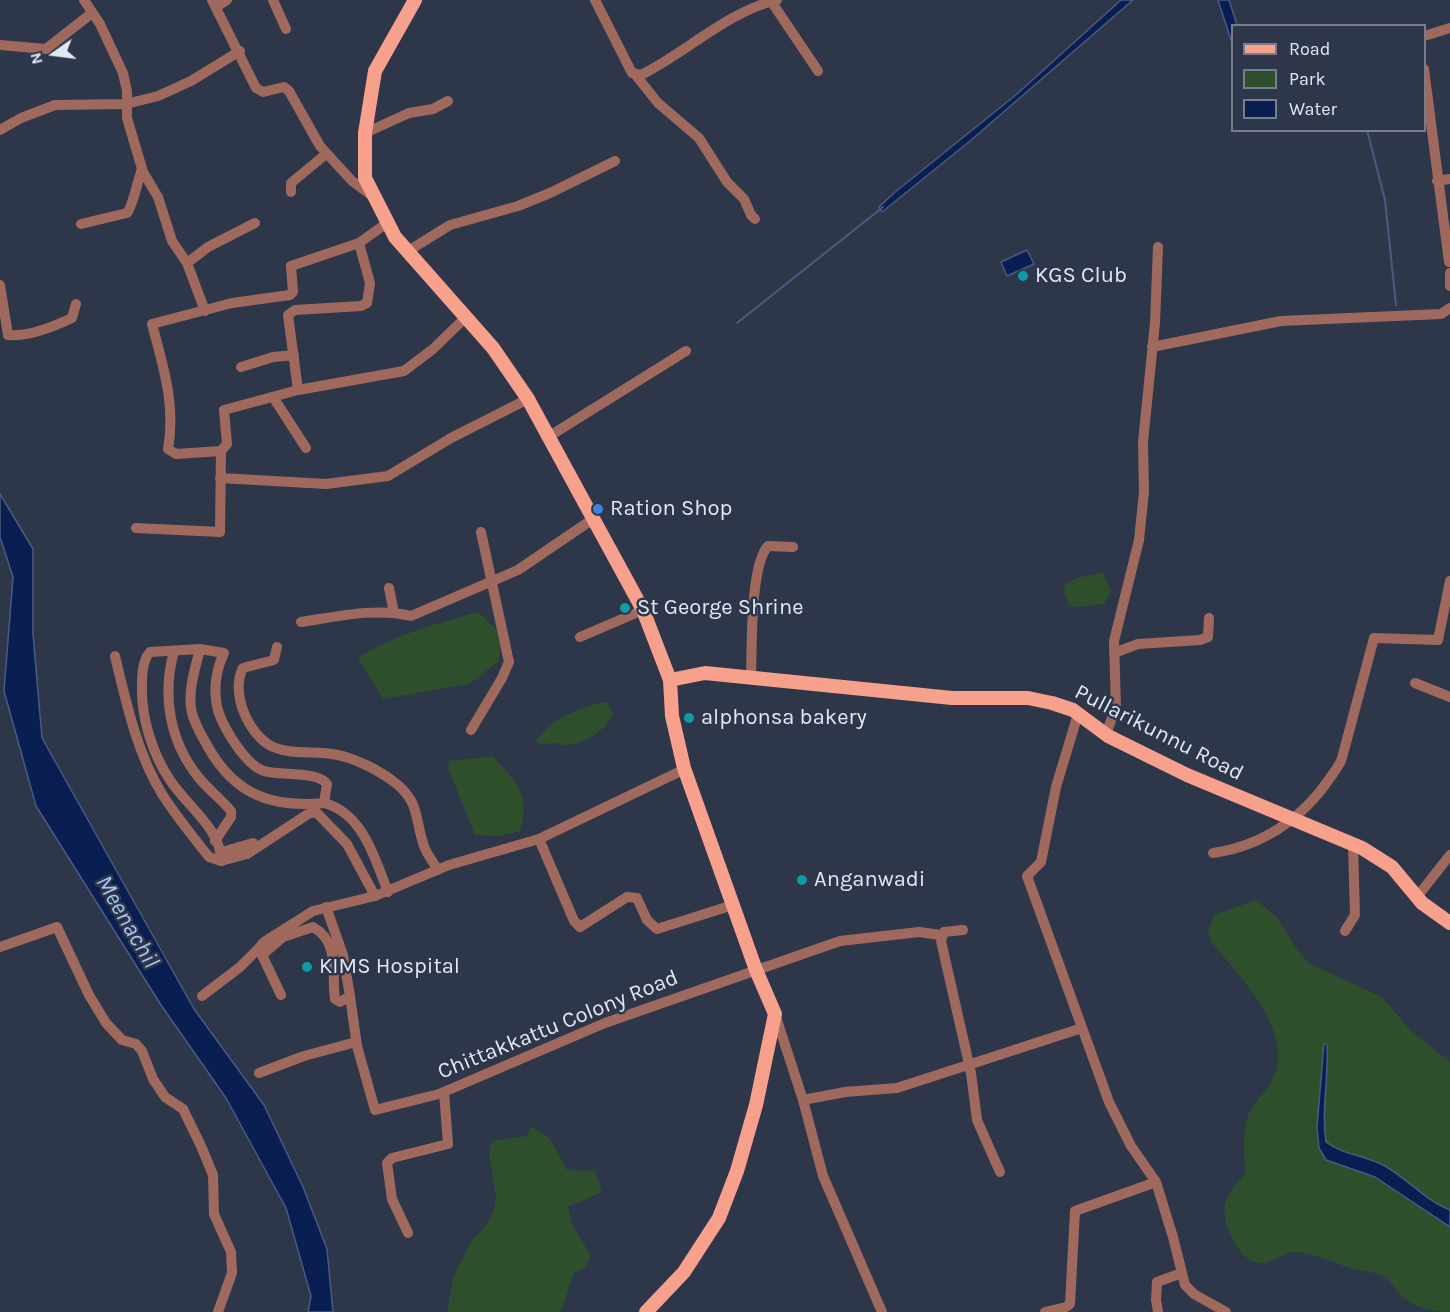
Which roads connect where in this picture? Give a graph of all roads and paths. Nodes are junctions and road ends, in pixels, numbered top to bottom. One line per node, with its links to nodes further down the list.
1 (84, 0): 8 (street)
2 (227, 0): 7 (street)
3 (273, 0): 10 (street)
4 (415, 0): 20 (main road)
5 (595, 0): 15 (street)
6 (770, 0): 14 (street); 15 (street)
7 (214, 4): 13 (street)
8 (92, 13): 12 (street); 18 (street)
9 (1450, 28): 11 (street)
10 (286, 29)
11 (1426, 36)
12 (0, 45)
13 (240, 51): 18 (street); 21 (street)
14 (818, 71)
15 (634, 73): 28 (street)
16 (1426, 78): 25 (street)
17 (448, 101): 20 (street)
18 (126, 104): 19 (street); 23 (street)
19 (0, 130)
20 (365, 133): 27 (main road)
21 (326, 154): 26 (street); 27 (street)
22 (615, 161): 34 (street)
23 (142, 169): 30 (street); 35 (street)
24 (1450, 179): 25 (street)
25 (1437, 181): 36 (street)
26 (291, 192)
27 (371, 195): 31 (main road)
28 (755, 219)
29 (255, 223): 35 (street)
30 (81, 224)
31 (387, 224): 32 (street); 34 (main road)
32 (359, 243): 39 (street); 43 (street)
33 (1158, 247): 45 (street)
34 (408, 251): 44 (main road)
35 (187, 263): 42 (street)
36 (1450, 267): 38 (street)
37 (0, 285): 40 (street)
38 (1450, 286)
39 (290, 295): 42 (street); 43 (street)
40 (76, 304)
41 (1450, 308): 45 (street)
42 (206, 310): 54 (street)
43 (289, 313): 47 (street)
44 (466, 317): 49 (street); 51 (main road)
45 (1152, 347): 71 (street)
46 (686, 351): 52 (street)
47 (294, 355): 48 (street); 49 (street)
48 (241, 367)
49 (298, 390): 50 (street)
50 (273, 397): 53 (street); 54 (street)
51 (528, 399): 52 (main road); 55 (street)
52 (548, 437): 56 (main road)
53 (306, 448)
54 (221, 451): 55 (street)
55 (220, 478): 57 (street)
56 (593, 519): 61 (street); 63 (main road)
57 (136, 528)
58 (481, 532): 61 (street)
59 (793, 547): 73 (street)
60 (1450, 581): 83 (street)
61 (492, 583): 64 (street); 78 (street)
62 (389, 588): 64 (street)
63 (643, 610): 67 (street); 74 (main road)
64 (394, 612): 66 (street)
65 (1209, 618): 71 (street)
66 (301, 622)
67 (580, 637)
68 (277, 647): 90 (street)
69 (200, 649): 70 (street); 81 (street); 82 (street)
70 (174, 651): 85 (street); 85 (street)
71 (1114, 653): 79 (street)
72 (115, 656): 89 (street)
73 (751, 677): 74 (main road, Pullarikunnu Road); 77 (main road, Pullarikunnu Road)
74 (670, 681): 80 (main road)
75 (1415, 683): 76 (street)
76 (1450, 697)
77 (1078, 714): 79 (main road, Pullarikunnu Road); 107 (street)
78 (471, 730)
79 (1106, 734): 83 (main road, Pullarikunnu Road)
80 (685, 769): 84 (street); 94 (main road)
81 (324, 803): 82 (street); 91 (street)
82 (308, 806): 89 (street)
83 (1293, 820): 86 (main road, Pullarikunnu Road); 87 (street)
84 (539, 838): 90 (street); 94 (street)
85 (216, 841): 89 (street)
86 (1353, 844): 93 (main road, Pullarikunnu Road); 98 (street)
87 (1213, 853)
88 (1450, 855): 93 (street)
89 (221, 857): 92 (street)
90 (438, 870): 91 (street)
91 (388, 892): 92 (street)
92 (375, 896): 95 (street)
93 (1417, 897): 96 (main road, Pullarikunnu Road)
94 (733, 905): 102 (main road)
95 (326, 907): 101 (street); 105 (street)
96 (1450, 923)
97 (963, 930): 99 (street, Chittakkattu Colony Road)
98 (1345, 931)
99 (941, 935): 102 (street, Chittakkattu Colony Road); 109 (street)
100 (0, 947): 117 (street)
101 (260, 952): 103 (street); 104 (street); 105 (street)
102 (756, 970): 106 (main road); 111 (street, Chittakkattu Colony Road)
103 (282, 995)
104 (202, 996)
105 (350, 996): 108 (street)
106 (775, 1014): 112 (street); 118 (main road)
107 (1082, 1028): 109 (street); 114 (street)
108 (356, 1042): 110 (street); 111 (street, Chittakkattu Colony Road)
109 (969, 1064): 112 (street); 113 (street)
110 (259, 1073)
111 (444, 1092): 115 (street)
112 (803, 1100): 119 (street)
113 (1000, 1172)
114 (1156, 1182): 116 (street); 120 (street)
115 (408, 1233)
116 (1182, 1274): 121 (street); 122 (street)
117 (218, 1312)
118 (646, 1312)
119 (882, 1312)
120 (1045, 1312)
121 (1158, 1312)
122 (1226, 1312)

